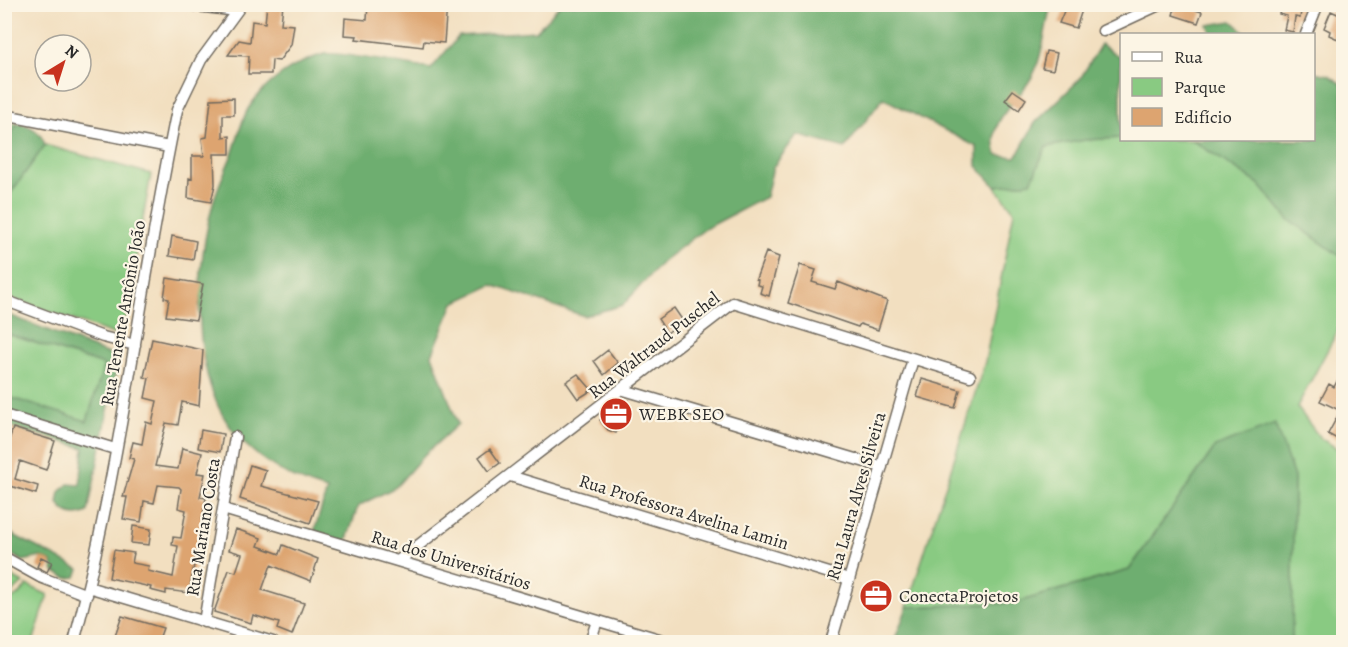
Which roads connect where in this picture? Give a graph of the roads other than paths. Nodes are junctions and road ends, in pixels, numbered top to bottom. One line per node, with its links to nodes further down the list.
1 (181, 4): 4 (street)
2 (1161, 4): 5 (street)
3 (1318, 4): 6 (street)
4 (239, 8): 8 (street, Rua Tenente Antônio João)
5 (1103, 31)
6 (1306, 33)
7 (4, 114): 8 (street)
8 (169, 147): 10 (street, Rua Tenente Antônio João)
9 (4, 300): 10 (street)
10 (135, 345): 16 (street, Rua Tenente Antônio João)
11 (913, 359): 12 (street, Rua Waltraud Puschel); 13 (street, Rua Waltraud Puschel); 17 (street, Rua Laura Alves Silveira)
12 (970, 376)
13 (624, 390): 17 (street); 18 (street, Rua Waltraud Puschel)
14 (4, 415): 16 (street)
15 (235, 437): 19 (street, Rua Mariano Costa)
16 (115, 449): 23 (street, Rua Tenente Antônio João)
17 (882, 467): 22 (street, Rua Laura Alves Silveira)
18 (510, 476): 21 (street, Rua Waltraud Puschel); 22 (street, Rua Professora Avelina Lamin)
19 (223, 509): 21 (street, Rua dos Universitários); 25 (street, Rua Mariano Costa)
20 (4, 557): 23 (street)
21 (398, 561): 24 (street, Rua dos Universitários)
22 (849, 579): 30 (street, Rua Laura Alves Silveira)
23 (87, 591): 25 (street); 26 (street, Rua Tenente Antônio João)
24 (597, 621): 28 (street); 29 (street, Rua dos Universitários)
25 (204, 622): 27 (street)
26 (76, 642)
27 (273, 642)
28 (590, 642)
29 (669, 642)
30 (831, 642)

